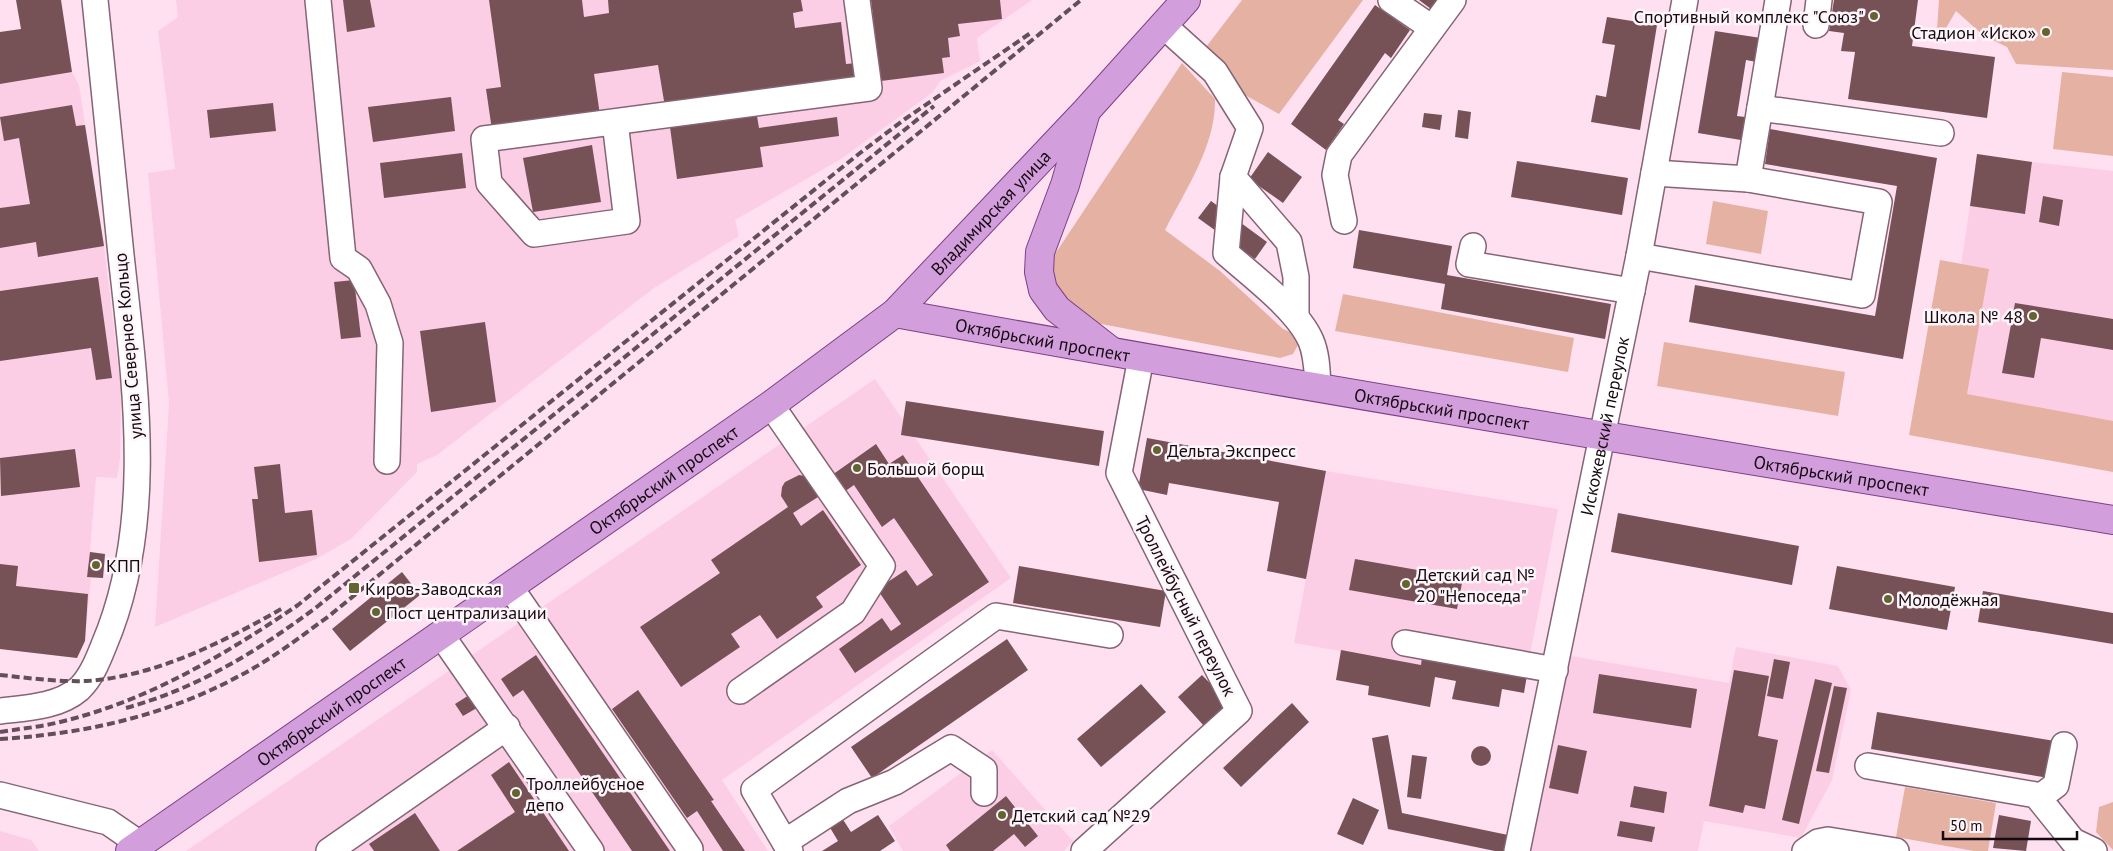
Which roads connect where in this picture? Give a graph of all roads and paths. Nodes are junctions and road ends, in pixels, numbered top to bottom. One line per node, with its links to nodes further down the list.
1 (95, 0): 39 (street, улица Северное Кольцо)
2 (318, 0): 31 (street)
3 (857, 0): 15 (street)
4 (1186, 0): 10 (main road, Владимирская улица)
5 (1391, 0): 12 (street)
6 (1453, 0): 12 (street)
7 (1685, 0): 17 (street, Искожевский переулок)
8 (1778, 0): 13 (street)
9 (1819, 0): 11 (street)
10 (1163, 25): 14 (main road, Владимирская улица); 18 (street)
11 (1816, 25)
12 (1432, 28): 20 (street)
13 (1760, 108): 16 (street); 19 (street)
14 (1086, 111): 24 (main road, Владимирская улица); 26 (main road, Владимирская улица)
15 (615, 122): 15 (street)
16 (1941, 133)
17 (1654, 173): 19 (street); 22 (street, Искожевский переулок)
18 (1234, 177): 25 (street); 25 (street)
19 (1748, 179): 22 (street)
20 (1344, 221)
21 (1473, 246): 23 (street)
22 (1639, 256): 23 (street, Искожевский переулок)
23 (1632, 291): 30 (street, Искожевский переулок)
24 (895, 313): 26 (main road, Октябрьский проспект); 29 (main road, Октябрьский проспект)
25 (1296, 316): 28 (street)
26 (1114, 353): 27 (main road, Октябрьский проспект)
27 (1141, 358): 28 (main road, Октябрьский проспект); 51 (street, Троллейбусный переулок)
28 (1318, 386): 30 (main road, Октябрьский проспект)
29 (771, 405): 33 (main road, Октябрьский проспект); 38 (street)
30 (1603, 436): 32 (main road, Октябрьский проспект); 37 (street, Искожевский переулок)
31 (387, 461)
32 (2113, 520)
33 (510, 587): 35 (main road, Октябрьский проспект); 48 (street)
34 (1110, 635): 46 (street)
35 (442, 636): 40 (street); 47 (main road, Октябрьский проспект)
36 (1405, 643): 37 (street)
37 (1555, 670): 52 (street, Искожевский переулок)
38 (740, 691)
39 (0, 711)
40 (507, 727): 49 (street); 50 (street)
41 (2064, 745): 45 (street)
42 (1868, 766): 45 (street)
43 (984, 793): 46 (street)
44 (0, 795): 47 (street)
45 (2040, 797): 55 (street)
46 (788, 846)
47 (135, 847)
48 (690, 849)
49 (329, 851)
50 (591, 851)
51 (1084, 851)
52 (1517, 851)
53 (1805, 851): 54 (street)
54 (1896, 851)
55 (2094, 851)

